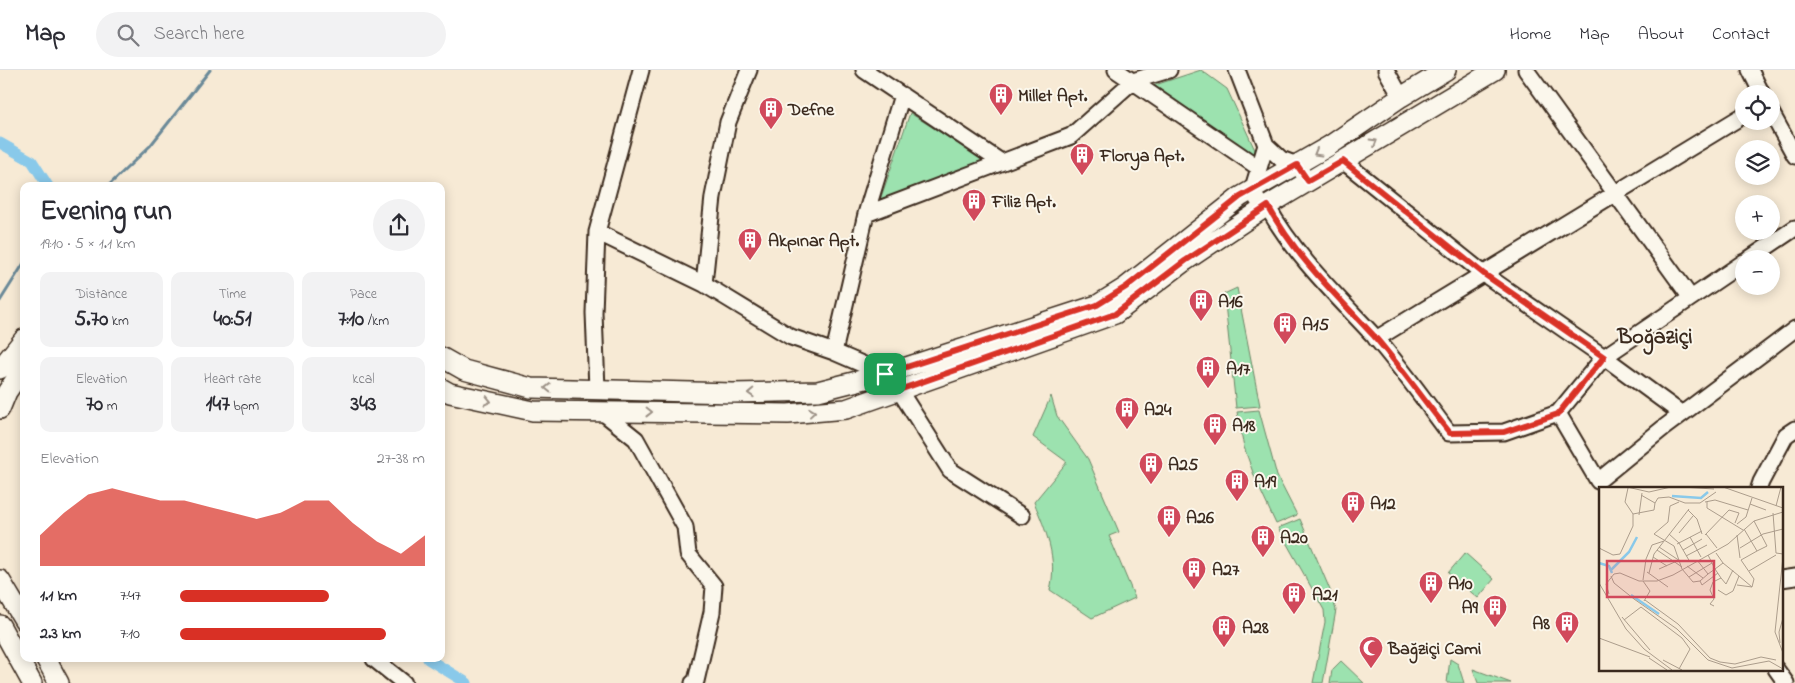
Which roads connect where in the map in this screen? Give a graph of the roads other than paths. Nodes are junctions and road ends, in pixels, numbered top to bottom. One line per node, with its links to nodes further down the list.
1 (641, 70): 31 (street)
2 (749, 70): 35 (street)
3 (864, 70): 15 (street)
4 (1116, 70): 13 (street)
5 (1169, 70): 13 (street)
6 (1225, 70): 12 (street)
7 (1386, 70): 16 (street)
8 (1446, 70): 16 (main road)
9 (1495, 70): 21 (main road, one-way to 9)
10 (1526, 70): 27 (street)
11 (1750, 70): 14 (street)
12 (1239, 75): 19 (street)
13 (1133, 81): 22 (street); 24 (street)
14 (1758, 85)
15 (902, 95): 22 (street); 29 (street)
16 (1401, 97): 23 (main road, one-way to 23)
17 (1735, 121): 27 (street)
18 (1780, 128): 20 (street)
19 (1266, 145): 23 (street); 24 (street)
20 (1795, 156)
21 (1343, 161): 25 (main road); 34 (street)
22 (1001, 162): 29 (street)
23 (1297, 165): 25 (street); 26 (main road)
24 (1259, 168): 26 (street)
25 (1308, 181): 28 (main road)
26 (1252, 191): 28 (street); 45 (main road)
27 (1615, 194): 34 (street); 36 (street)
28 (1265, 208): 38 (street); 48 (main road)
29 (866, 214): 40 (street)
30 (1795, 228): 32 (street)
31 (597, 232): 35 (street); 46 (street)
32 (1762, 250)
33 (1735, 268): 36 (street)
34 (1484, 274): 38 (street); 41 (street)
35 (704, 284): 40 (street)
36 (1691, 298): 41 (street)
37 (1795, 329): 52 (street)
38 (1376, 339): 51 (street)
39 (20, 344): 43 (main road)
40 (834, 352): 45 (street)
41 (1604, 357): 51 (street); 52 (street)
42 (445, 359): 46 (main road, one-way to 42)
43 (0, 369)
44 (20, 373): 49 (main road)
45 (885, 374): 46 (main road, one-way to 46); 48 (street)
46 (597, 389)
47 (445, 390): 50 (main road, one-way to 50)
48 (899, 390): 50 (main road, one-way to 48); 55 (street)
49 (0, 409)
50 (601, 411): 69 (street)
51 (1558, 414): 52 (street)
52 (1682, 414)
53 (1795, 429): 54 (street)
54 (1759, 487)
55 (1022, 516)
56 (1795, 577): 57 (street)
57 (1782, 579)
58 (0, 580): 59 (main road)
59 (20, 613)
60 (0, 625): 61 (main road)
61 (20, 661)
62 (20, 662): 66 (main road)
63 (48, 662): 67 (main road)
64 (378, 662): 68 (street)
65 (1777, 670): 70 (street)
66 (32, 683)
67 (59, 683)
68 (404, 683)
69 (694, 683)
70 (1786, 683)

